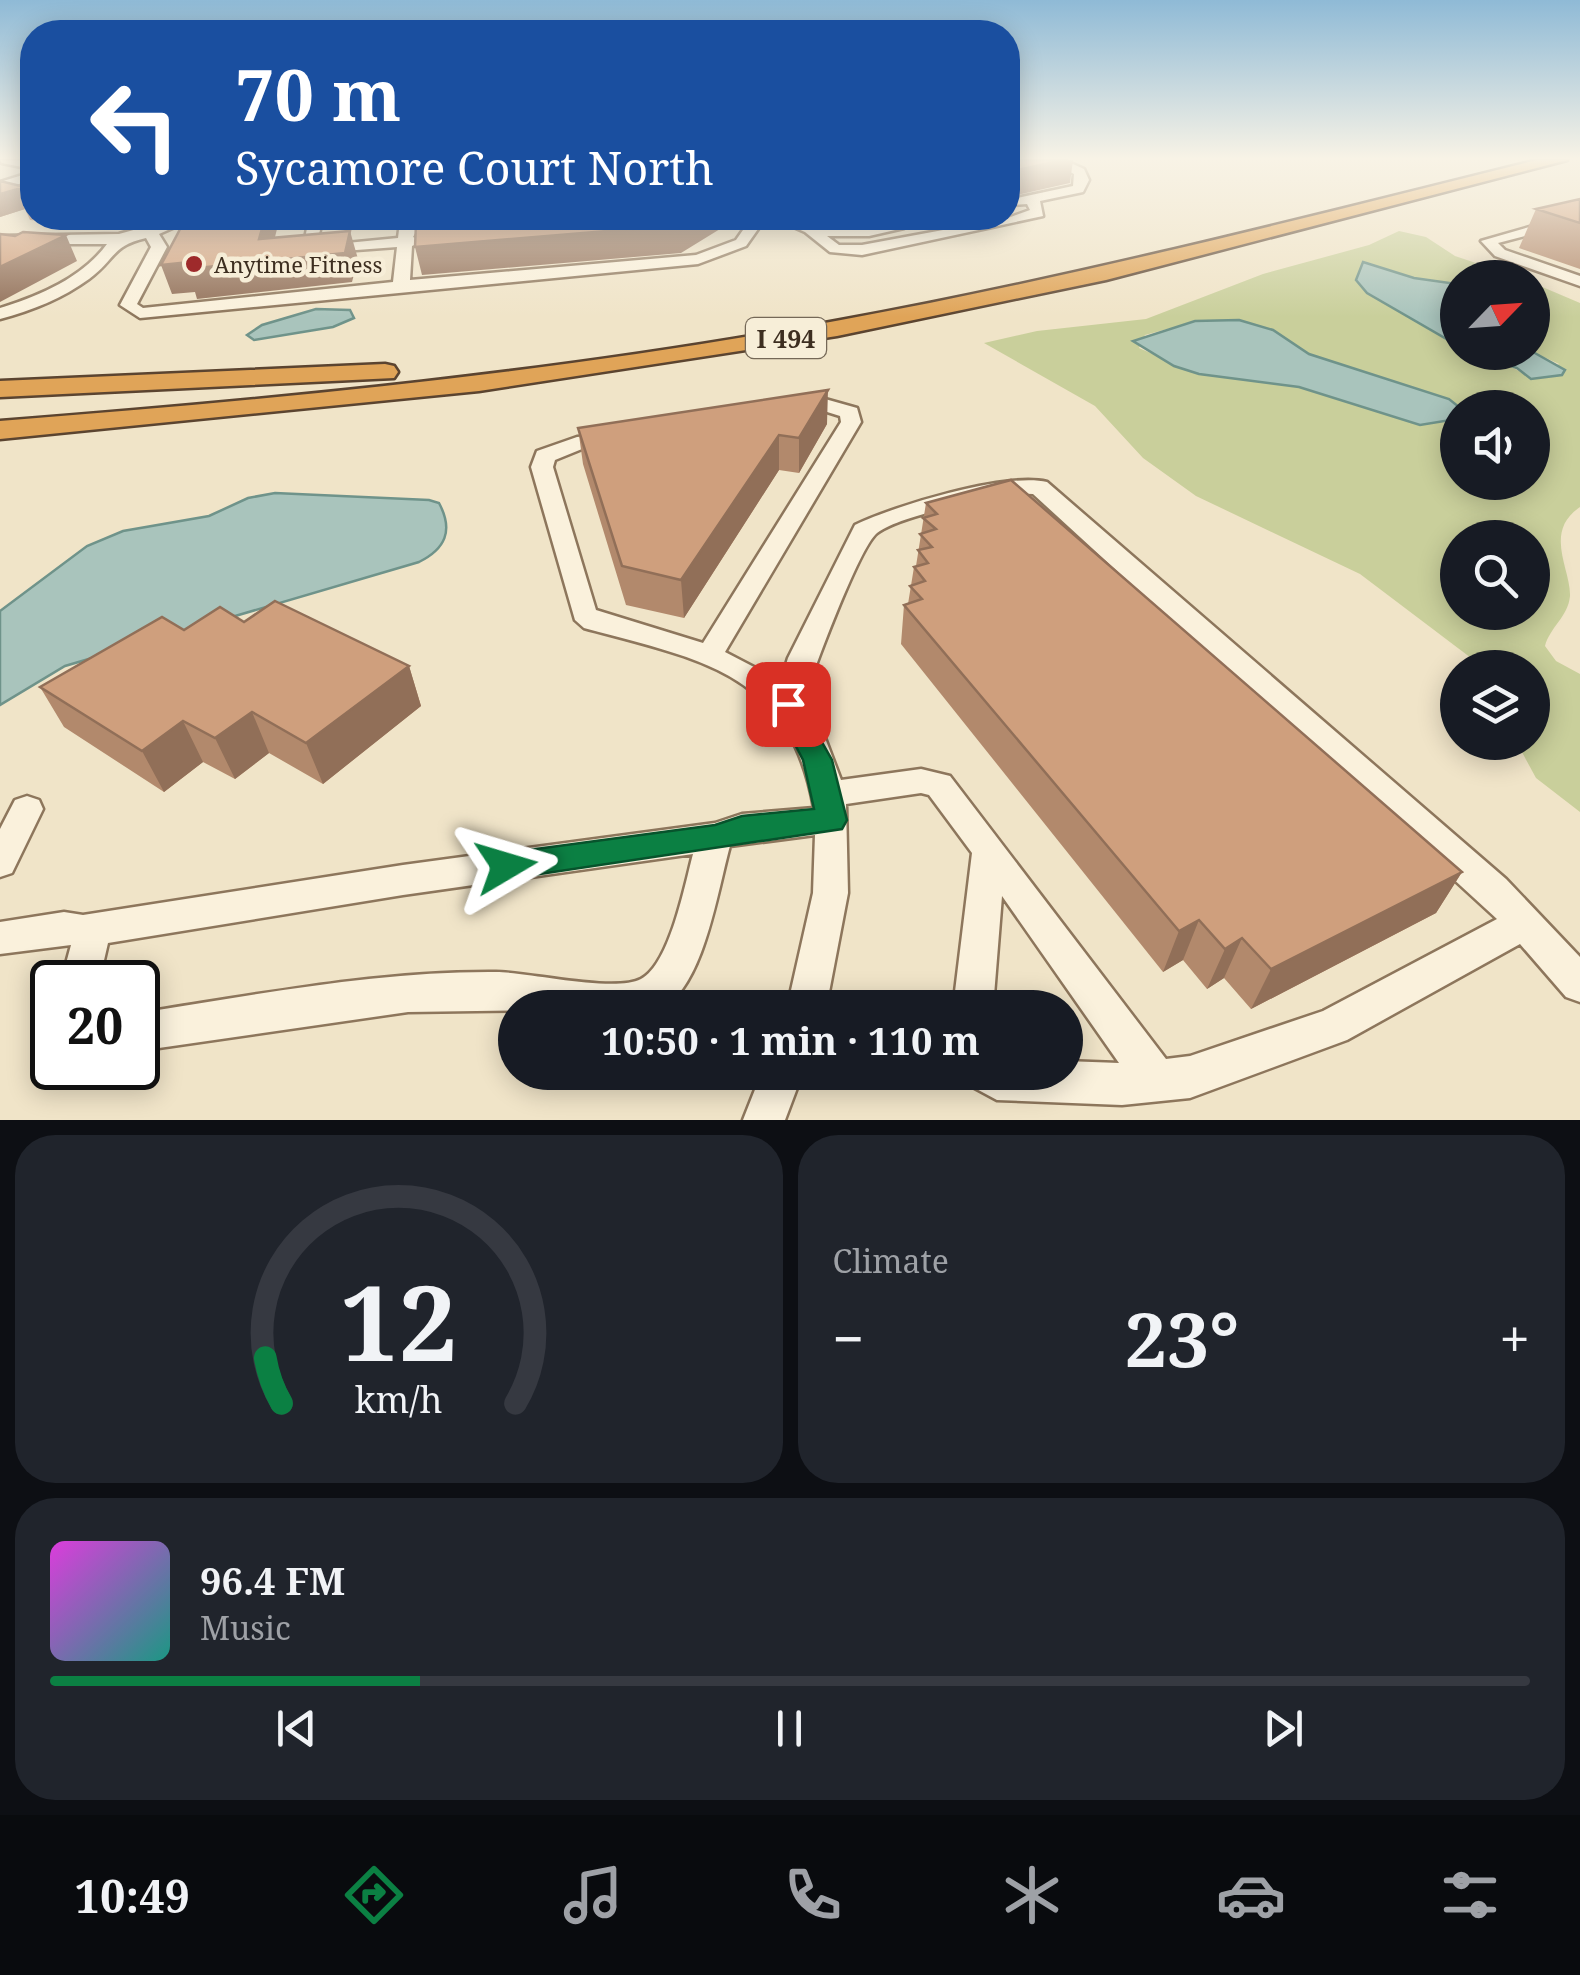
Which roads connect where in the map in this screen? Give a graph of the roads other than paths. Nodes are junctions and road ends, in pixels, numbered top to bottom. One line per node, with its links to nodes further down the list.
1 (1261, 212): 14 (highway)
2 (1345, 212): 23 (highway, I 494)
3 (1576, 217): 20 (street)
4 (161, 230): 15 (street)
5 (313, 230): 6 (street)
6 (396, 230)
7 (409, 230): 21 (street)
8 (417, 230): 16 (street)
9 (751, 230): 21 (street)
10 (815, 230): 13 (street)
11 (853, 230): 12 (street)
12 (890, 230)
13 (955, 230)
14 (1182, 231)
15 (152, 234): 18 (street); 21 (street)
16 (442, 239)
17 (0, 240): 18 (street)
18 (117, 241): 22 (street)
19 (1076, 256): 24 (highway, I 494)
20 (1580, 281)
21 (401, 286)
22 (0, 314)
23 (634, 362): 28 (highway, I 494); 30 (highway)
24 (385, 372): 25 (highway); 26 (highway, I 494)
25 (0, 389)
26 (0, 408)
27 (768, 414): 31 (street)
28 (0, 430)
29 (634, 434): 31 (street)
30 (0, 448)
31 (710, 656): 32 (street)
32 (788, 704): 33 (street); 38 (street)
33 (829, 807): 35 (street); 36 (street); 43 (street)
34 (27, 809): 37 (street)
35 (715, 837): 39 (street); 45 (street)
36 (989, 850): 44 (street); 46 (street)
37 (0, 864)
38 (1523, 924): 42 (street); 46 (street)
39 (83, 931): 40 (street); 41 (street)
40 (0, 938)
41 (87, 960)
42 (1580, 984)
43 (811, 990)
44 (975, 990)
45 (160, 1029)
46 (1156, 1080): 47 (street)
47 (1083, 1082)
48 (776, 1090): 49 (street)
49 (764, 1120)

